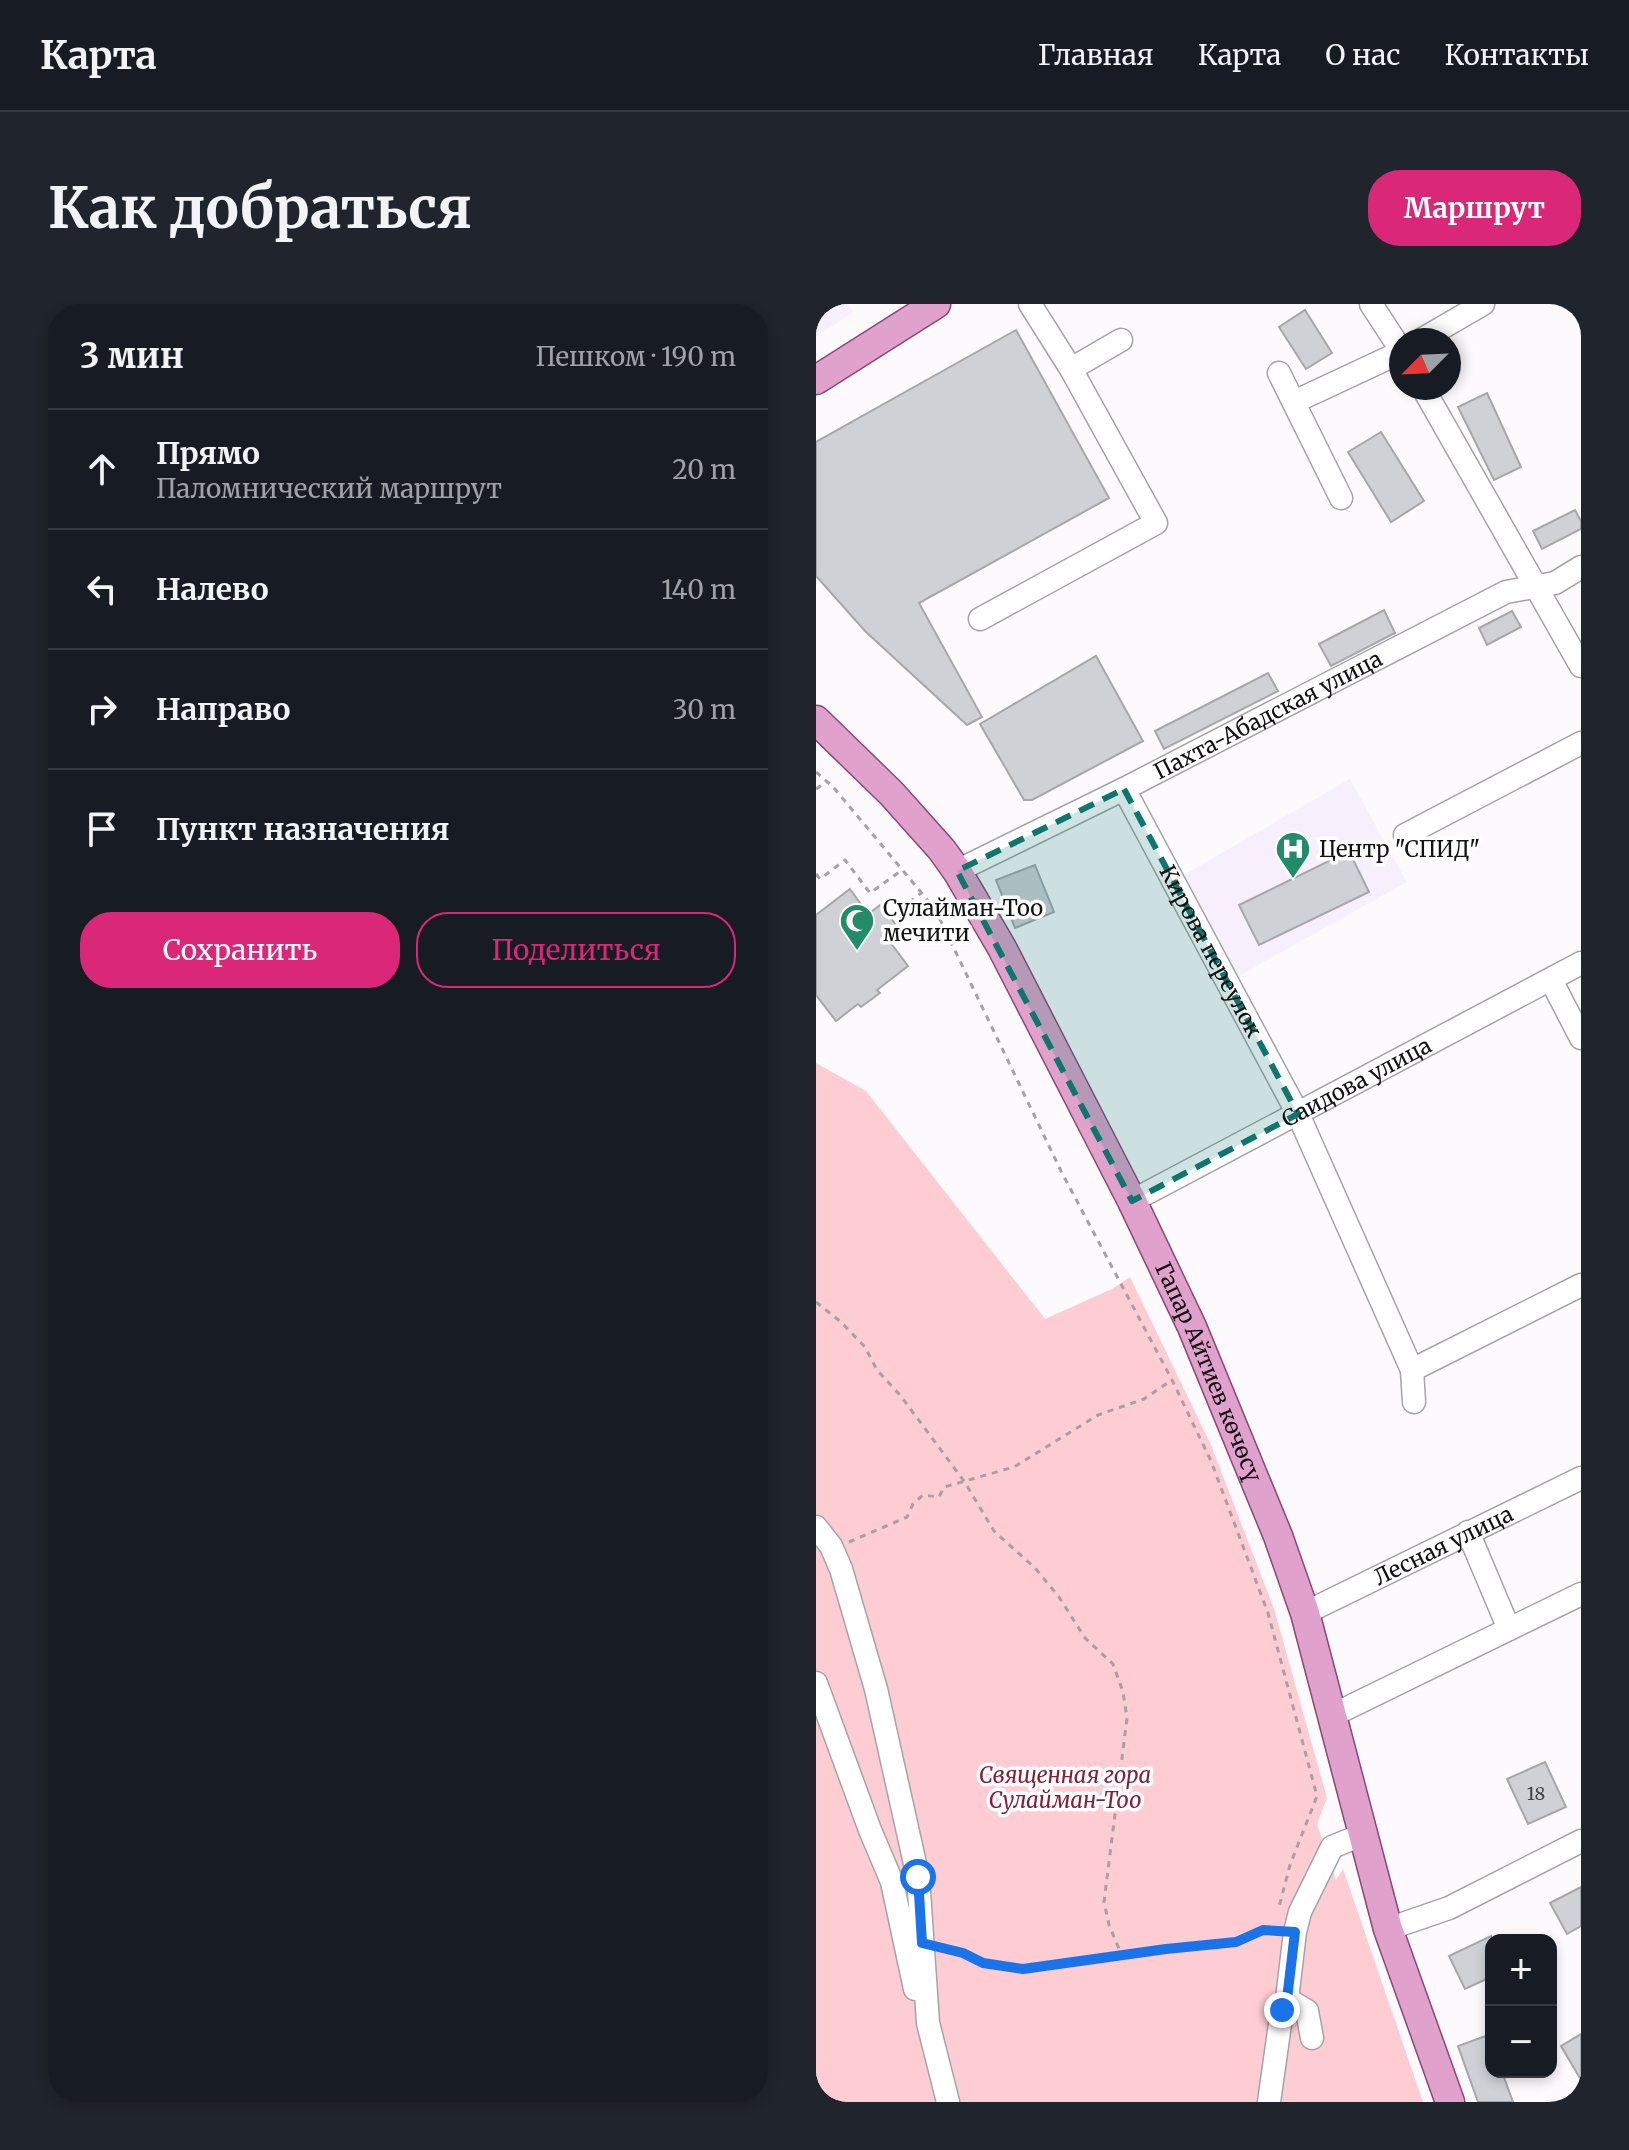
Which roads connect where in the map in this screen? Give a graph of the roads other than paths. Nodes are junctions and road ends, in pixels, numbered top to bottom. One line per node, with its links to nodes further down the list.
1 (936, 304): 11 (main road)
2 (1030, 304): 9 (street)
3 (1371, 304): 6 (street)
4 (1483, 304): 5 (street)
5 (1442, 328)
6 (1389, 332)
7 (1121, 340): 9 (street)
8 (1389, 357): 13 (street)
9 (1071, 369): 17 (street)
10 (1279, 373): 13 (street)
11 (816, 380)
12 (1430, 400): 16 (street)
13 (1294, 402): 14 (street)
14 (1341, 498)
15 (1581, 567): 16 (street, Пахта-Абадская улица)
16 (1535, 587): 18 (street); 21 (street, Пахта-Абадская улица)
17 (980, 619)
18 (1581, 666)
19 (816, 720): 23 (main road, Гапар Айтиев көчөсү)
20 (1581, 743): 22 (street)
21 (1124, 789): 23 (street, Пахта-Абадская улица); 27 (street, Кирова переулок)
22 (1405, 835)
23 (957, 871): 28 (main road, Гапар Айтиев көчөсү)
24 (1581, 963): 25 (street, Саидова улица)
25 (1551, 980): 26 (street); 27 (street, Саидова улица)
26 (1581, 1038)
27 (1298, 1114): 28 (street, Саидова улица); 30 (street, Кирова переулок)
28 (1132, 1201): 36 (main road, Гапар Айтиев көчөсү)
29 (1581, 1285): 30 (street)
30 (1412, 1370): 31 (street)
31 (1414, 1402)
32 (1581, 1478): 34 (street, Лесная улица)
33 (816, 1527): 44 (street)
34 (1468, 1532): 36 (street, Лесная улица); 37 (street)
35 (1581, 1594): 37 (street)
36 (1305, 1613): 39 (main road, Гапар Айтиев көчөсү)
37 (1509, 1629): 39 (street)
38 (816, 1683): 44 (street)
39 (1333, 1715): 40 (main road, Гапар Айтиев көчөсү)
40 (1362, 1835): 42 (main road, Гапар Айтиев көчөсү); 43 (street)
41 (1581, 1841): 42 (street)
42 (1388, 1929): 48 (main road, Гапар Айтиев көчөсү)
43 (1284, 2004): 45 (street); 47 (street)
44 (928, 2023): 46 (street)
45 (1312, 2038)
46 (948, 2102)
47 (1269, 2102)
48 (1450, 2102)

